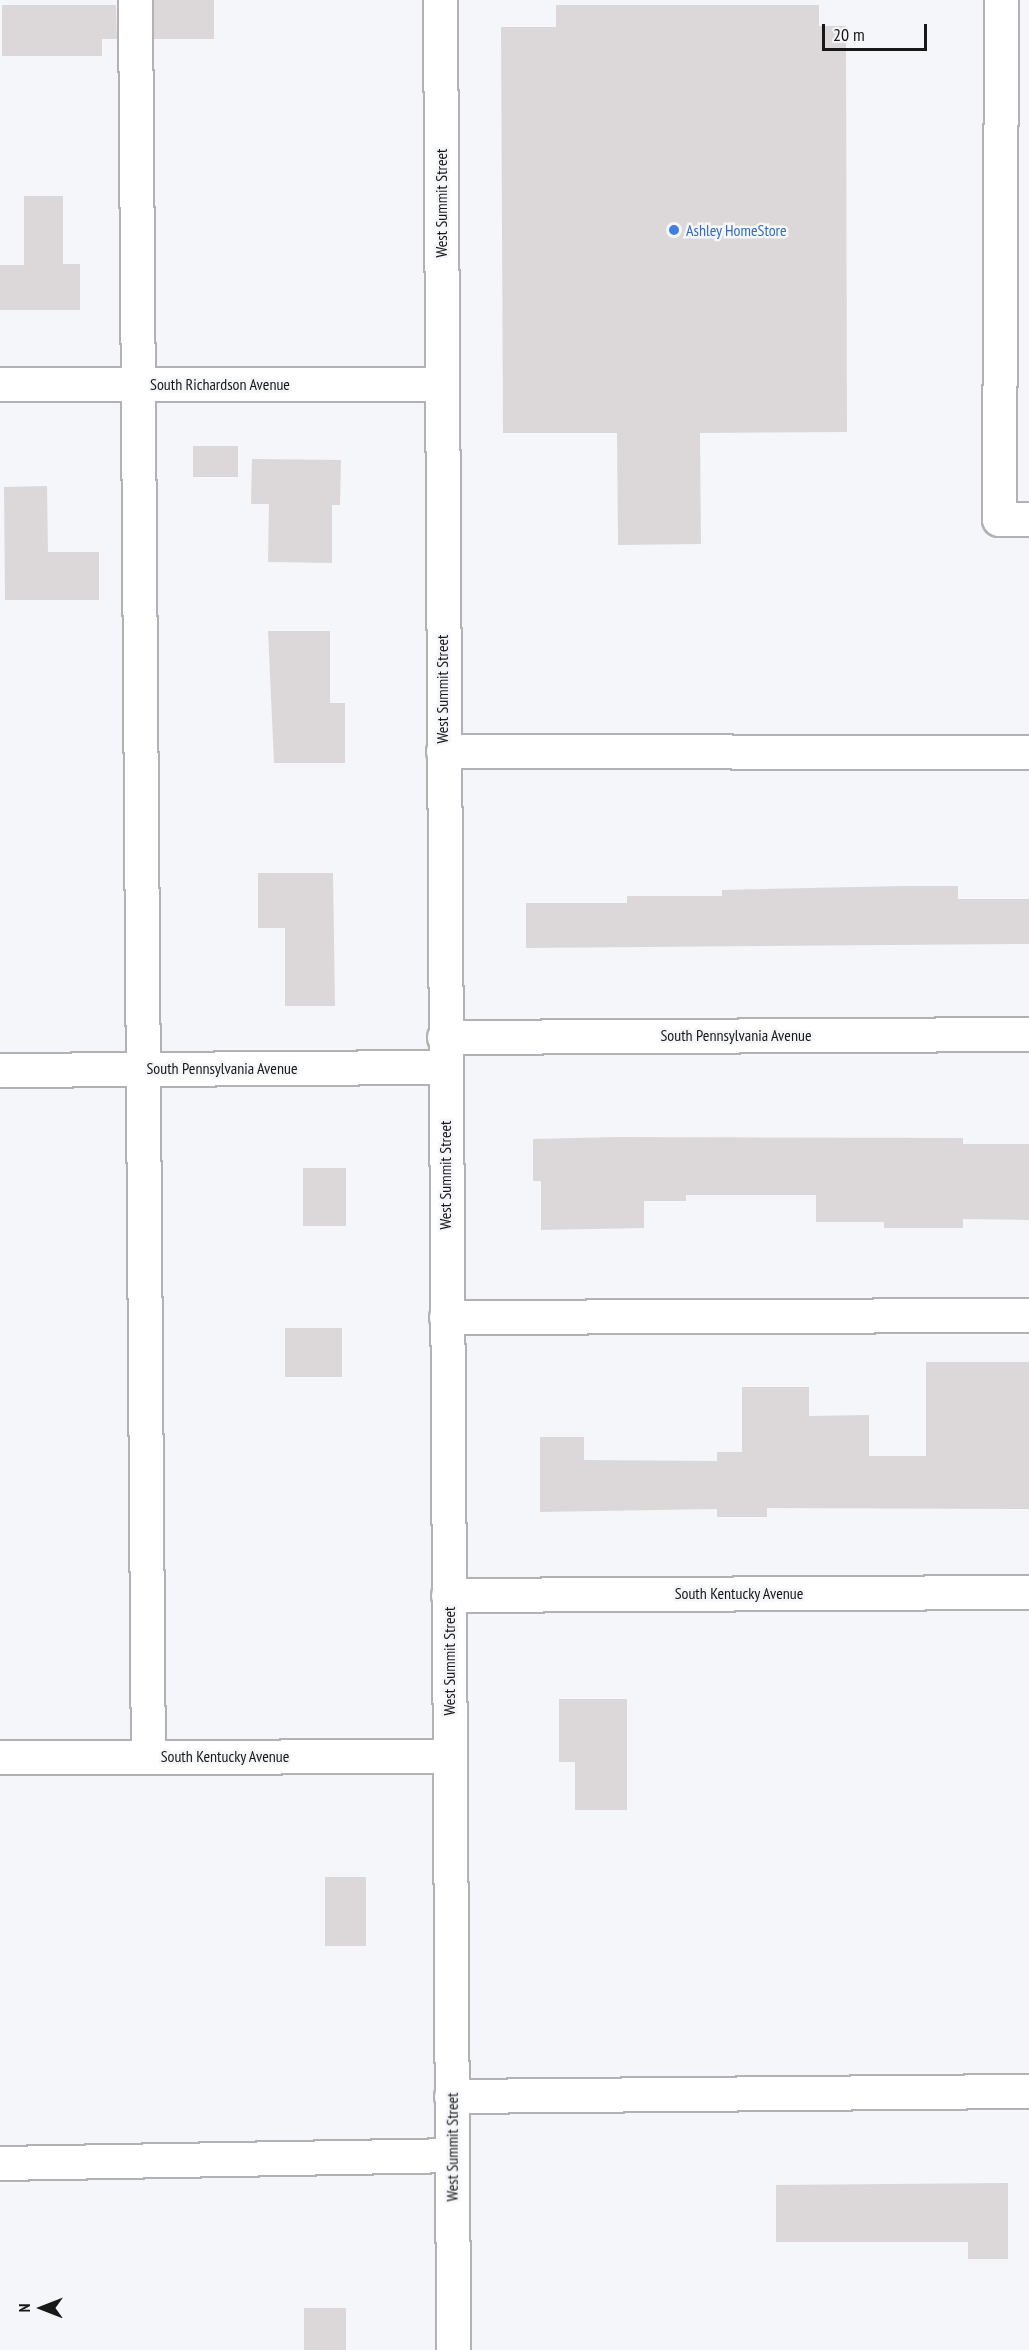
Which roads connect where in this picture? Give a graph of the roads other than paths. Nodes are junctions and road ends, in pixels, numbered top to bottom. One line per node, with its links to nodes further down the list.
1 (135, 0): 5 (street)
2 (440, 0): 6 (street, West Summit Street)
3 (1001, 0): 7 (street)
4 (0, 384): 5 (street, South Richardson Avenue)
5 (139, 384): 6 (street, South Richardson Avenue); 12 (street)
6 (441, 384): 8 (street, West Summit Street)
7 (1029, 519)
8 (442, 751): 9 (street); 11 (street, West Summit Street)
9 (1029, 752)
10 (1029, 1034): 11 (street, South Pennsylvania Avenue)
11 (444, 1052): 12 (street, South Pennsylvania Avenue); 15 (street, West Summit Street)
12 (140, 1069): 13 (street, South Pennsylvania Avenue); 18 (street)
13 (0, 1070)
14 (1029, 1315): 15 (street)
15 (446, 1317): 17 (street, West Summit Street)
16 (1029, 1592): 17 (street, South Kentucky Avenue)
17 (448, 1594): 19 (street, West Summit Street)
18 (148, 1756): 19 (street, South Kentucky Avenue); 20 (street, South Kentucky Avenue)
19 (450, 1756): 22 (street, West Summit Street)
20 (0, 1757)
21 (1029, 2091): 22 (street)
22 (451, 2096): 23 (street, West Summit Street)
23 (452, 2155): 24 (street); 25 (street, West Summit Street)
24 (0, 2163)
25 (453, 2350)

